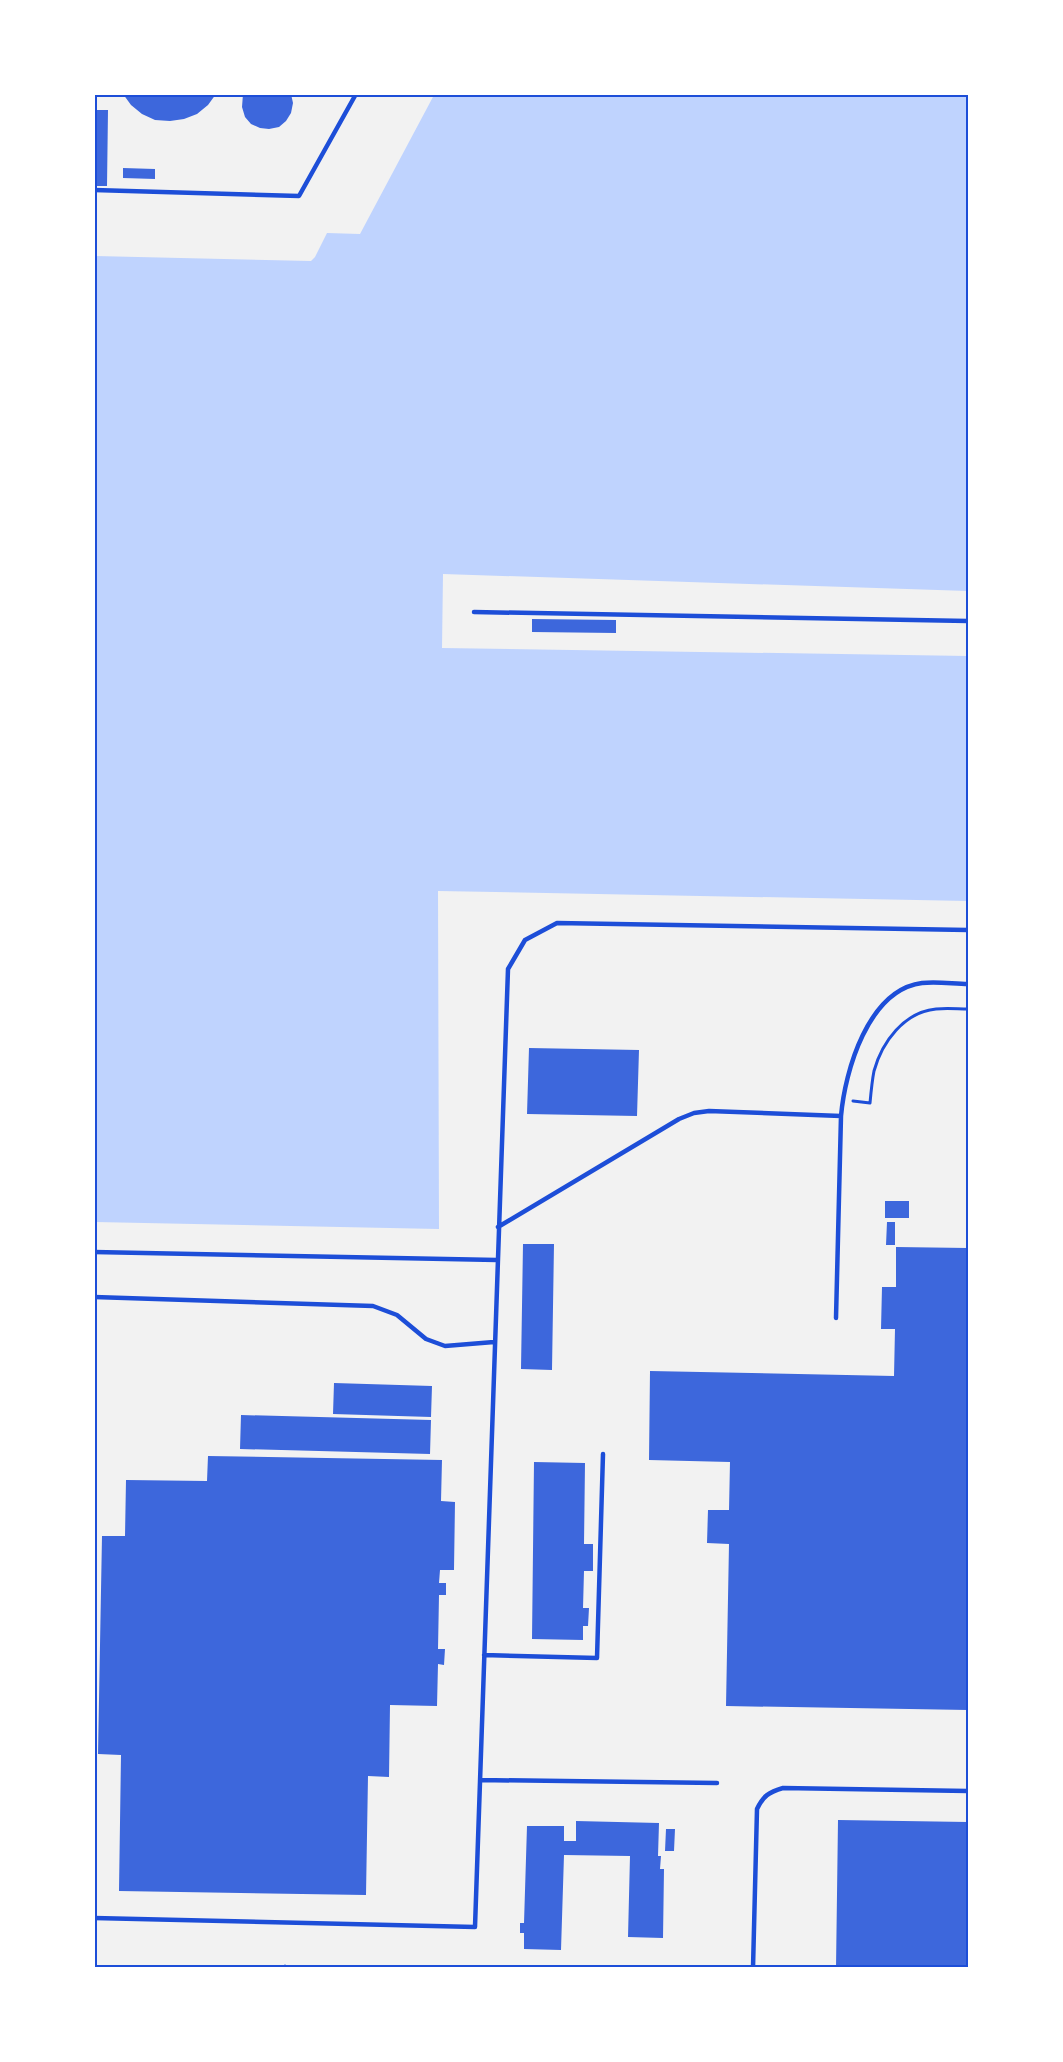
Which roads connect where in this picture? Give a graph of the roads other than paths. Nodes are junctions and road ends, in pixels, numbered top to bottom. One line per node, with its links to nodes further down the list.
1 (356, 94): 2 (lane)
2 (94, 190)
3 (474, 612): 4 (lane)
4 (969, 621)
5 (969, 930): 8 (lane)
6 (969, 984): 7 (lane)
7 (841, 1116): 8 (lane); 12 (lane)
8 (498, 1227): 10 (lane)
9 (94, 1252): 10 (lane)
10 (496, 1260): 13 (lane)
11 (94, 1297): 13 (lane)
12 (836, 1318)
13 (494, 1342): 15 (lane)
14 (603, 1454): 15 (lane)
15 (484, 1655): 16 (lane)
16 (480, 1780): 17 (lane); 19 (lane)
17 (717, 1783)
18 (969, 1791): 20 (lane)
19 (94, 1918)
20 (753, 1968)

